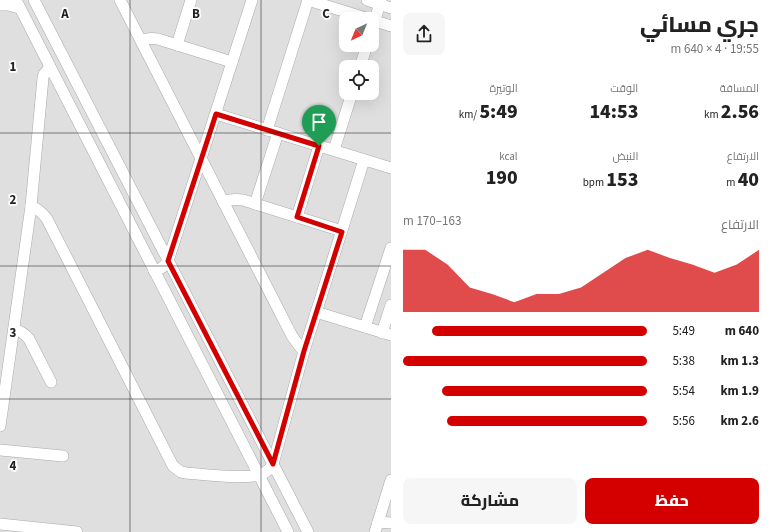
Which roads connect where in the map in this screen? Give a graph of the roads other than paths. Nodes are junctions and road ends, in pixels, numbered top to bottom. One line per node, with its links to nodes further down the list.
1 (34, 0): 16 (street)
2 (120, 0): 15 (street)
3 (191, 0): 17 (street)
4 (252, 0): 19 (street)
5 (308, 0): 11 (street); 23 (street)
6 (367, 0): 7 (street)
7 (380, 2): 10 (street); 12 (street)
8 (18, 4): 9 (street); 18 (street)
9 (0, 5)
10 (391, 8)
11 (343, 12)
12 (376, 12)
13 (379, 23): 14 (street)
14 (391, 26)
15 (141, 41): 17 (street); 26 (street)
16 (57, 44): 18 (street); 35 (street)
17 (176, 45): 19 (street)
18 (42, 52): 20 (street)
19 (232, 62): 22 (street)
20 (50, 67): 31 (street); 36 (street)
21 (350, 100): 25 (street)
22 (216, 114): 23 (street); 26 (street)
23 (273, 131): 24 (street); 30 (street)
24 (319, 146): 25 (street); 32 (street)
25 (334, 150): 27 (street)
26 (202, 159): 29 (street); 35 (street)
27 (364, 160): 28 (street); 33 (street)
28 (391, 168)
29 (223, 202): 30 (street); 42 (street)
30 (255, 204): 32 (street)
31 (31, 206): 40 (street); 48 (street)
32 (297, 217): 33 (street)
33 (342, 232): 38 (street)
34 (391, 248): 39 (street)
35 (168, 261): 36 (street); 47 (street)
36 (154, 271): 48 (street)
37 (391, 306): 41 (street)
38 (316, 312): 39 (street); 42 (street)
39 (365, 327): 41 (street)
40 (14, 329): 43 (street); 44 (street)
41 (387, 334)
42 (304, 351): 47 (street)
43 (51, 382)
44 (0, 426)
45 (0, 450): 46 (street)
46 (63, 456)
47 (273, 464): 48 (street); 55 (street)
48 (259, 475): 54 (street)
49 (391, 480): 52 (street)
50 (391, 523): 52 (street)
51 (0, 524): 53 (street)
52 (376, 527)
53 (77, 532)
54 (288, 532)
55 (308, 532)

